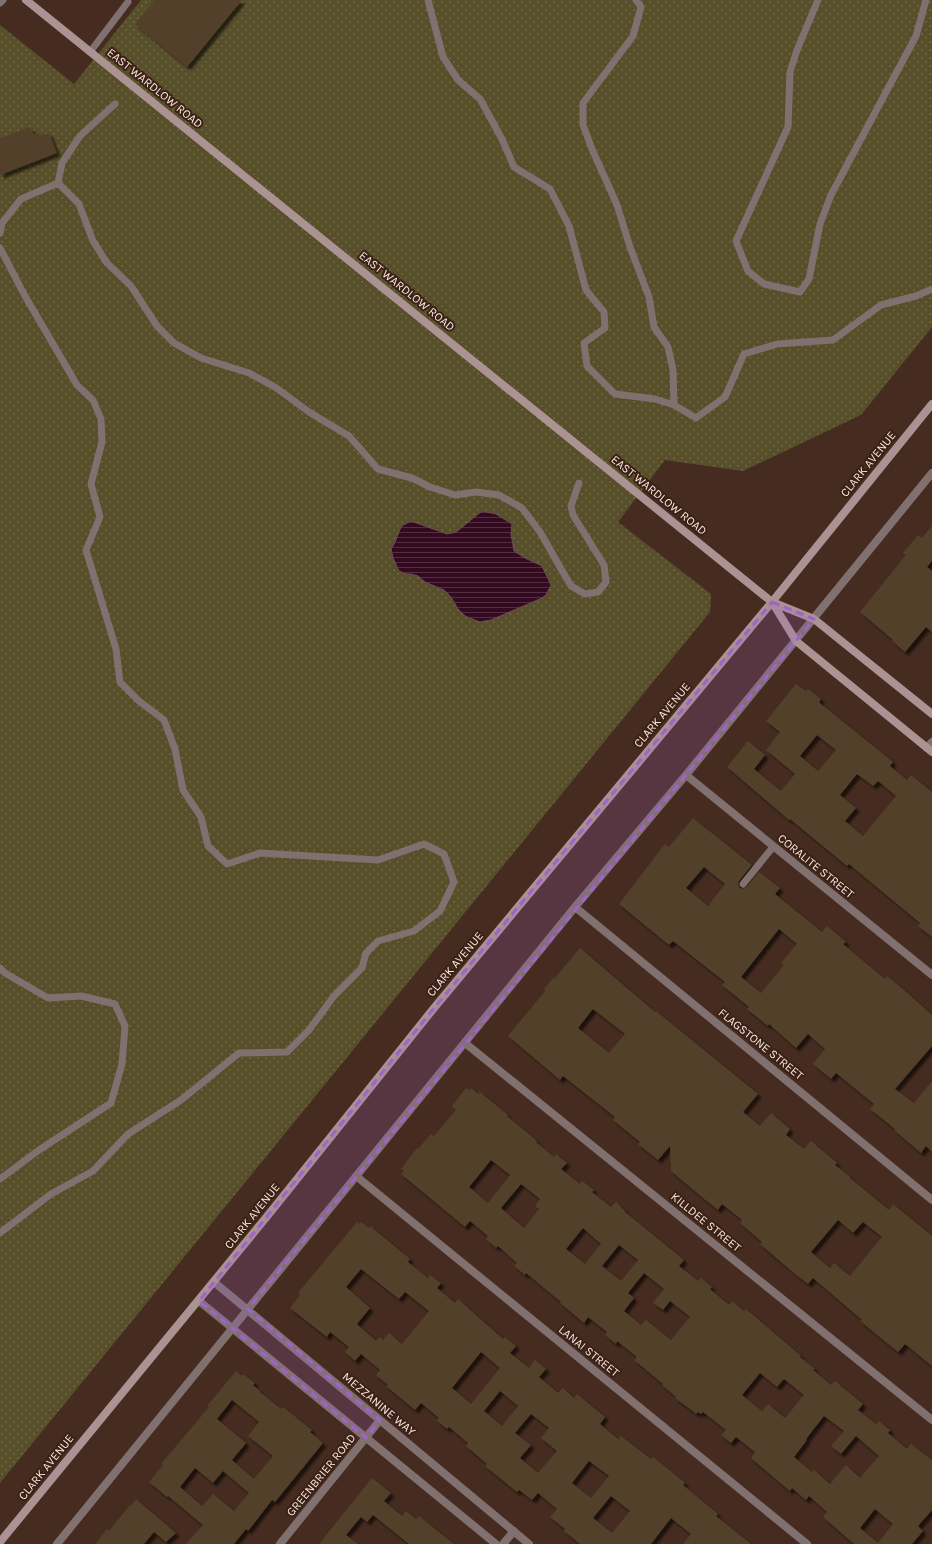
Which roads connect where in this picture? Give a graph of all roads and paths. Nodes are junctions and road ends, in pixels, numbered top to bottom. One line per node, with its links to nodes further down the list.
1 (3, 0): 8 (lane)
2 (26, 0): 9 (main road, EAST WARDLOW ROAD)
3 (428, 0): 16 (lane)
4 (636, 0): 16 (lane)
5 (818, 0): 6 (lane)
6 (926, 0)
7 (128, 2): 9 (lane)
8 (0, 4)
9 (90, 52): 19 (main road, EAST WARDLOW ROAD)
10 (115, 104): 11 (lane)
11 (58, 183): 12 (lane); 18 (lane)
12 (0, 233)
13 (0, 248): 34 (lane)
14 (932, 289): 16 (lane)
15 (932, 404): 19 (main road, CLARK AVENUE)
16 (674, 405)
17 (932, 473): 20 (street)
18 (579, 483)
19 (772, 602): 20 (main road, EAST WARDLOW ROAD); 21 (main road, EAST WARDLOW ROAD); 35 (main road, CLARK AVENUE)
20 (814, 619): 21 (street); 22 (main road, EAST WARDLOW ROAD)
21 (796, 641): 23 (main road, EAST WARDLOW ROAD); 24 (street)
22 (932, 714)
23 (930, 747)
24 (686, 775): 25 (street, CORALITE STREET); 27 (street)
25 (773, 847): 26 (lane); 29 (street, CORALITE STREET)
26 (743, 884)
27 (575, 907): 30 (street); 33 (street, FLAGSTONE STREET)
28 (0, 968): 32 (lane)
29 (932, 975)
30 (466, 1043): 31 (street); 40 (street, KILLDEE STREET)
31 (356, 1176): 37 (street); 49 (street, LANAI STREET)
32 (0, 1179)
33 (932, 1200)
34 (0, 1233)
35 (214, 1282): 36 (main road, CLARK AVENUE); 37 (street, MEZZANINE WAY)
36 (199, 1301): 38 (street); 43 (main road, CLARK AVENUE)
37 (248, 1309): 38 (street); 39 (street, MEZZANINE WAY)
38 (232, 1328): 41 (street); 44 (street)
39 (380, 1420): 41 (street, GREENBRIER ROAD); 42 (street, MEZZANINE WAY)
40 (932, 1420)
41 (366, 1438): 45 (street, GREENBRIER ROAD); 46 (street)
42 (514, 1531): 47 (street); 48 (street, MEZZANINE WAY)
43 (0, 1542)
44 (57, 1544)
45 (280, 1544)
46 (496, 1544)
47 (503, 1544)
48 (530, 1544)
49 (807, 1544)

